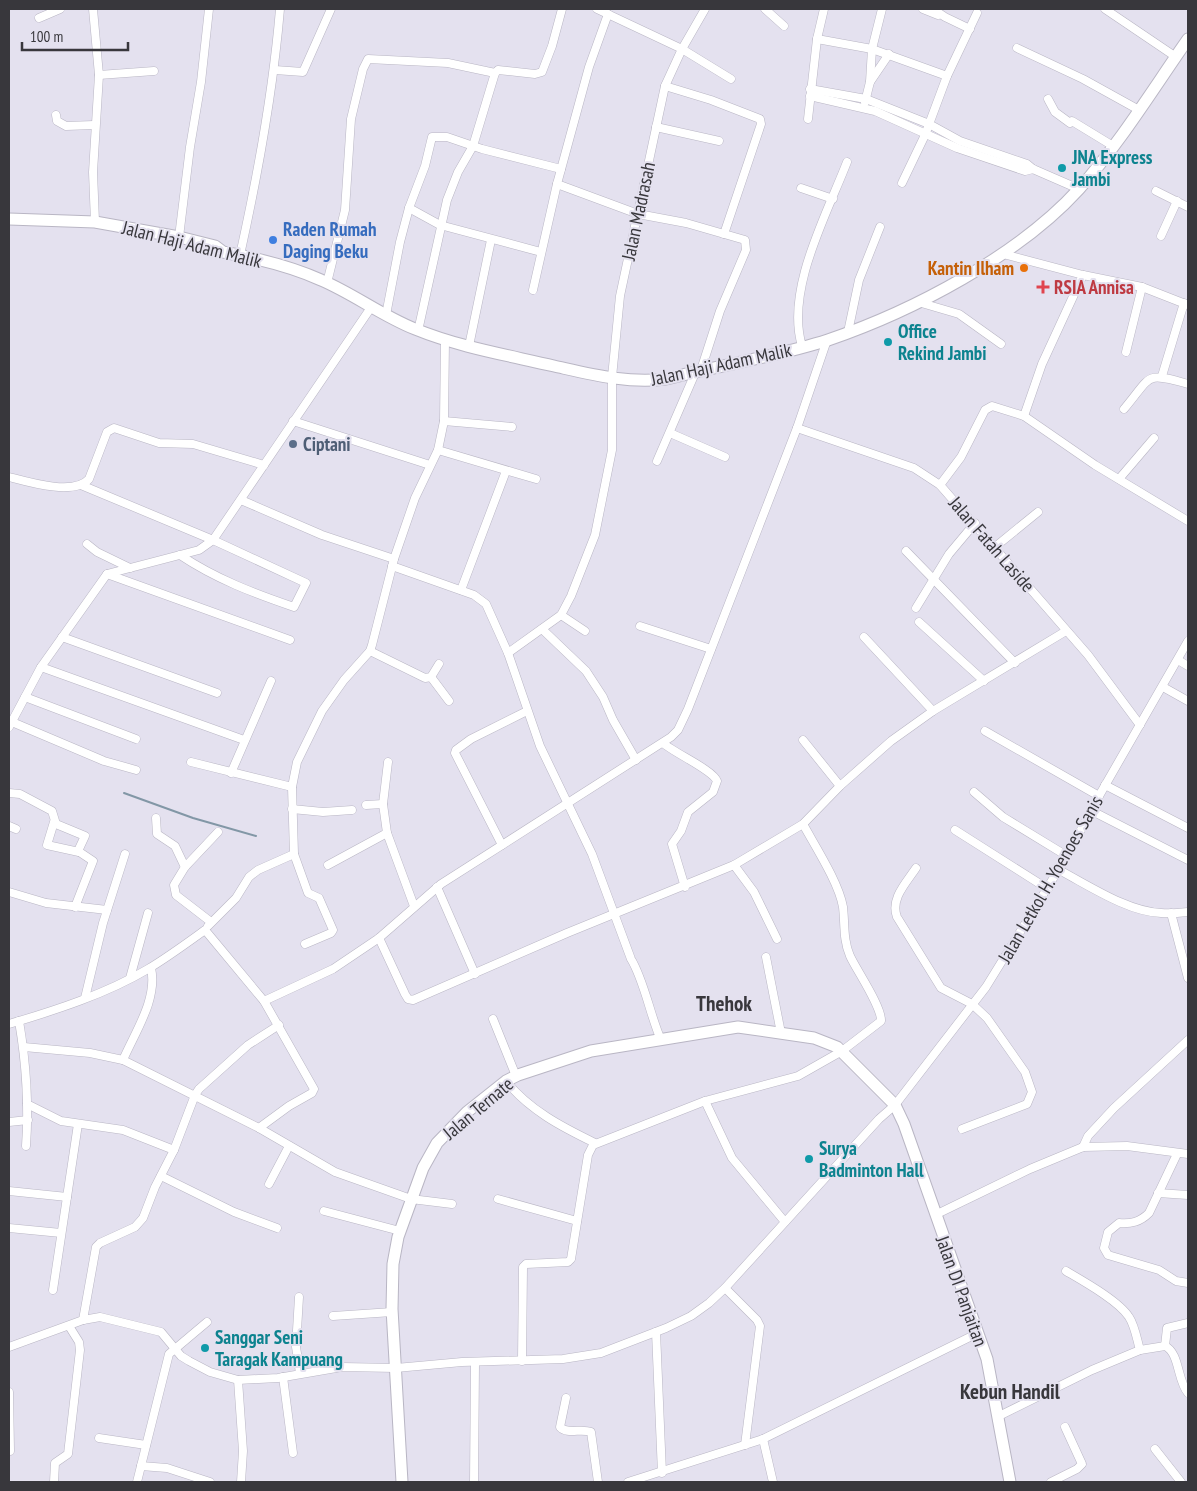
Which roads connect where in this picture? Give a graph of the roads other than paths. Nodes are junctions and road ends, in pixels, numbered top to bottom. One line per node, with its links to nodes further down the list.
1 (60, 9): 18 (street)
2 (93, 9): 31 (street)
3 (209, 9): 69 (street)
4 (280, 9): 28 (street)
5 (331, 9): 28 (street)
6 (562, 9): 30 (street)
7 (598, 9): 16 (street)
8 (705, 9): 24 (street, Jalan Madrasah)
9 (766, 9): 19 (street)
10 (824, 9): 21 (street)
11 (882, 9): 25 (street)
12 (923, 9): 17 (street)
13 (934, 9): 17 (street)
14 (1105, 9): 27 (street)
15 (977, 13): 20 (street)
16 (608, 14): 24 (street); 51 (street)
17 (945, 17): 20 (street)
18 (39, 18)
19 (784, 26)
20 (970, 29): 32 (street)
21 (817, 38): 25 (street); 36 (street)
22 (1188, 39): 27 (main road, Jalan Haji Adam Malik)
23 (1018, 48): 39 (street)
24 (682, 49): 33 (street); 35 (street, Jalan Madrasah)
25 (872, 49): 26 (street); 34 (street)
26 (889, 54): 32 (street); 34 (street)
27 (1176, 57): 39 (main road, Jalan Haji Adam Malik)
28 (275, 70): 74 (street)
29 (154, 71): 31 (street)
30 (495, 73): 48 (street); 76 (street)
31 (100, 75): 43 (street)
32 (947, 76): 42 (street)
33 (730, 79)
34 (870, 82): 38 (street)
35 (665, 86): 44 (street, Jalan Madrasah); 67 (street)
36 (810, 93): 38 (street); 41 (street)
37 (1048, 99): 49 (street)
38 (864, 103): 42 (street); 45 (street)
39 (1139, 110): 49 (main road, Jalan Haji Adam Malik)
40 (56, 115): 43 (street)
41 (808, 119)
42 (929, 124): 45 (street); 47 (street)
43 (94, 125): 63 (street)
44 (656, 127): 46 (street); 61 (street, Jalan Madrasah)
45 (925, 135): 47 (street); 52 (street)
46 (719, 141)
47 (959, 145): 55 (street)
48 (473, 146): 51 (street); 60 (street); 64 (street)
49 (1113, 146): 55 (main road, Jalan Haji Adam Malik)
50 (847, 162): 57 (street)
51 (561, 169): 53 (street)
52 (902, 183)
53 (557, 184): 61 (street); 72 (street)
54 (801, 188): 57 (street)
55 (1079, 190): 73 (main road, Jalan Haji Adam Malik)
56 (1156, 191): 58 (street)
57 (833, 199): 89 (street)
58 (1177, 202): 59 (street); 68 (street)
59 (1188, 207)
60 (409, 208): 64 (street); 82 (street)
61 (638, 214): 67 (street); 93 (street, Jalan Madrasah)
62 (9, 219): 63 (main road, Jalan Haji Adam Malik)
63 (95, 222): 69 (main road, Jalan Haji Adam Malik)
64 (440, 225): 70 (street); 83 (street)
65 (9, 227): 71 (main road)
66 (880, 227): 84 (street)
67 (724, 234): 91 (street)
68 (1161, 236)
69 (178, 237): 71 (main road, Jalan Haji Adam Malik)
70 (491, 240): 72 (street); 88 (street)
71 (223, 252): 74 (main road, Jalan Haji Adam Malik)
72 (540, 252): 78 (street)
73 (1003, 254): 75 (street); 79 (main road, Jalan Haji Adam Malik)
74 (240, 255): 76 (main road, Jalan Haji Adam Malik)
75 (1083, 275): 77 (street); 96 (street)
76 (327, 283): 81 (main road, Jalan Haji Adam Malik)
77 (1142, 288): 80 (street); 90 (street)
78 (533, 290)
79 (918, 302): 84 (main road, Jalan Haji Adam Malik); 87 (street)
80 (1186, 304): 92 (street)
81 (372, 306): 82 (main road, Jalan Haji Adam Malik); 98 (street)
82 (386, 316): 83 (main road, Jalan Haji Adam Malik)
83 (418, 331): 85 (main road, Jalan Haji Adam Malik)
84 (848, 332): 86 (main road, Jalan Haji Adam Malik)
85 (445, 340): 88 (main road, Jalan Haji Adam Malik); 97 (street)
86 (828, 340): 89 (main road, Jalan Haji Adam Malik); 100 (street)
87 (1001, 344)
88 (469, 346): 93 (main road, Jalan Haji Adam Malik)
89 (802, 346): 91 (main road, Jalan Haji Adam Malik)
90 (1126, 352)
91 (699, 371): 93 (main road, Jalan Haji Adam Malik); 101 (street)
92 (1162, 376): 94 (street); 95 (street)
93 (612, 377): 129 (street, Jalan Madrasah)
94 (1188, 384)
95 (1124, 409)
96 (1024, 416): 111 (street); 112 (street)
97 (444, 421): 99 (street); 103 (street)
98 (293, 422): 106 (street); 107 (street)
99 (512, 427)
100 (797, 428): 112 (street, Jalan Fatah Laside); 139 (street)
101 (670, 433): 104 (street); 105 (street)
102 (1154, 438): 111 (street)
103 (438, 450): 107 (street); 108 (street)
104 (725, 457)
105 (657, 461)
106 (264, 464): 113 (street); 114 (street)
107 (430, 465): 123 (street)
108 (506, 471): 110 (street); 127 (street)
109 (9, 477): 113 (street)
110 (536, 479)
111 (1119, 479): 116 (street)
112 (940, 485): 117 (street, Jalan Fatah Laside)
113 (81, 486): 118 (street)
114 (241, 500): 118 (street); 123 (street)
115 (1038, 512): 120 (street)
116 (1188, 521)
117 (975, 523): 120 (street, Jalan Fatah Laside); 126 (street)
118 (213, 540): 122 (street); 122 (street)
119 (87, 544): 124 (street)
120 (995, 548): 134 (street, Jalan Fatah Laside)
121 (906, 551): 126 (street)
122 (180, 555): 124 (street)
123 (393, 562): 127 (street); 140 (street)
124 (130, 568): 125 (street)
125 (107, 574): 135 (street); 137 (street)
126 (933, 578): 128 (street); 143 (street)
127 (461, 590): 141 (street)
128 (916, 608)
129 (561, 615): 132 (street); 133 (street)
130 (920, 622): 149 (street)
131 (640, 626): 139 (street)
132 (542, 629): 141 (street); 164 (street)
133 (585, 631)
134 (1066, 632): 143 (street); 158 (street, Jalan Fatah Laside)
135 (62, 637): 146 (street); 151 (street)
136 (864, 637): 156 (street)
137 (290, 640)
138 (1188, 641): 142 (street, Jalan Letkol H. Yoenoes Sanis)
139 (711, 649): 163 (street)
140 (370, 651): 147 (street); 170 (street)
141 (508, 653): 155 (street)
142 (1178, 660): 145 (street); 150 (street, Jalan Letkol H. Yoenoes Sanis)
143 (1016, 663): 149 (street)
144 (439, 664): 147 (street)
145 (1188, 666)
146 (41, 667): 152 (street); 161 (street)
147 (431, 677): 153 (street)
148 (271, 681): 161 (street)
149 (984, 681): 156 (street)
150 (1163, 687): 154 (street); 158 (street, Jalan Letkol H. Yoenoes Sanis)
151 (217, 693)
152 (25, 697): 157 (street); 160 (street)
153 (448, 701)
154 (1188, 701)
155 (527, 711): 175 (street); 188 (street)
156 (933, 711): 171 (street)
157 (10, 725): 167 (street)
158 (1140, 725): 169 (street, Jalan Letkol H. Yoenoes Sanis)
159 (985, 730): 174 (street)
160 (136, 739)
161 (244, 740): 168 (street)
162 (804, 740): 171 (street)
163 (663, 743): 164 (street); 200 (street)
164 (636, 760): 175 (street)
165 (191, 762): 168 (street)
166 (388, 762): 176 (street)
167 (136, 770)
168 (232, 773): 170 (street)
169 (1105, 785): 174 (street, Jalan Letkol H. Yoenoes Sanis); 184 (street)
170 (292, 786): 178 (street)
171 (840, 786): 183 (street)
172 (974, 792): 192 (street)
173 (9, 793): 182 (street)
174 (1099, 796): 180 (street, Jalan Letkol H. Yoenoes Sanis)
175 (569, 802): 188 (street); 209 (street)
176 (383, 804): 177 (street); 187 (street)
177 (366, 805)
178 (292, 809): 179 (street); 191 (street)
179 (352, 810)
180 (1092, 811): 192 (street, Jalan Letkol H. Yoenoes Sanis); 193 (street)
181 (156, 818): 196 (street)
182 (54, 822): 189 (street); 189 (street)
183 (803, 824): 195 (street); 231 (street)
184 (1188, 828)
185 (954, 830): 201 (street)
186 (218, 832): 196 (street)
187 (387, 833): 194 (street); 203 (street)
188 (502, 845): 199 (street)
189 (78, 852): 204 (street)
190 (125, 854): 205 (street)
191 (294, 854): 210 (street); 214 (street)
192 (1067, 856): 198 (street, Jalan Letkol H. Yoenoes Sanis)
193 (1188, 860)
194 (328, 865)
195 (734, 865): 200 (street); 213 (street)
196 (185, 867): 210 (street)
197 (916, 868): 222 (street)
198 (1059, 870): 201 (street, Jalan Letkol H. Yoenoes Sanis); 208 (street)
199 (437, 887): 203 (street); 217 (street)
200 (685, 887): 209 (street)
201 (1048, 889): 222 (street, Jalan Letkol H. Yoenoes Sanis)
202 (9, 892): 204 (street)
203 (414, 906): 212 (street)
204 (75, 907): 205 (street)
205 (107, 910): 220 (street)
206 (1188, 912): 208 (street)
207 (148, 913): 218 (street)
208 (1171, 913): 219 (street)
209 (615, 914): 217 (street); 228 (street)
210 (211, 922): 211 (street)
211 (205, 930): 216 (street); 221 (street)
212 (379, 938): 217 (street); 221 (street)
213 (777, 939)
214 (305, 944)
215 (766, 957): 227 (street)
216 (150, 968): 218 (street); 232 (street)
217 (475, 974)
218 (130, 978): 220 (street)
219 (1188, 978)
220 (85, 998): 224 (street)
221 (264, 1001): 226 (street)
222 (972, 1004): 237 (street, Jalan Letkol H. Yoenoes Sanis); 242 (street)
223 (493, 1019): 233 (street)
224 (19, 1021): 225 (street); 230 (street)
225 (9, 1024)
226 (279, 1025): 234 (street); 241 (street)
227 (781, 1033): 228 (main road, Jalan Ternate); 231 (main road, Jalan Ternate)
228 (661, 1040): 233 (main road, Jalan Ternate)
229 (1188, 1040): 246 (street)
230 (24, 1047): 232 (street); 236 (street)
231 (842, 1051): 235 (street); 237 (main road, Jalan Ternate)
232 (123, 1060): 234 (street)
233 (511, 1078): 243 (street); 256 (main road, Jalan Ternate)
234 (195, 1095): 241 (street); 247 (street)
235 (706, 1101): 243 (street); 262 (street)
236 (27, 1104): 238 (street); 240 (street)
237 (895, 1105): 260 (main road, Jalan DI Panjaitan); 262 (street, Jalan Letkol H. Yoenoes Sanis)
238 (28, 1120): 239 (street); 244 (street)
239 (9, 1122)
240 (78, 1124): 247 (street); 255 (street)
241 (259, 1128): 245 (street)
242 (962, 1129)
243 (595, 1143): 261 (street)
244 (26, 1146)
245 (289, 1146): 251 (street); 256 (street)
246 (1083, 1147): 248 (street); 260 (street)
247 (174, 1150): 250 (street)
248 (1177, 1154): 249 (street); 253 (street)
249 (1188, 1154)
250 (161, 1176): 264 (street); 274 (street)
251 (269, 1184)
252 (9, 1191): 255 (street)
253 (1158, 1192): 254 (street); 268 (street)
254 (1188, 1195)
255 (67, 1197): 266 (street)
256 (411, 1199): 258 (street); 265 (main road, Jalan Ternate)
257 (498, 1199): 261 (street)
258 (452, 1204)
259 (324, 1211): 265 (street)
260 (936, 1216): 279 (main road, Jalan DI Panjaitan)
261 (577, 1221): 284 (street)
262 (785, 1222): 269 (street, Jalan Letkol H. Yoenoes Sanis)
263 (9, 1228): 266 (street)
264 (276, 1228)
265 (400, 1231): 272 (main road, Jalan Ternate)
266 (60, 1233): 270 (street)
267 (1066, 1271): 283 (street)
268 (1188, 1283)
269 (726, 1288): 278 (street, Jalan Letkol H. Yoenoes Sanis); 297 (street)
270 (53, 1290)
271 (299, 1298): 287 (street)
272 (392, 1312): 273 (street); 286 (main road, Jalan Ternate)
273 (333, 1316)
274 (83, 1320): 277 (street); 282 (street, Jalan Letkol H. Yoenoes Sanis)
275 (207, 1322): 282 (street)
276 (1188, 1323): 280 (street)
277 (69, 1326): 281 (street); 305 (street)
278 (656, 1332): 284 (street, Jalan Letkol H. Yoenoes Sanis); 303 (street)
279 (976, 1334): 293 (main road, Jalan DI Panjaitan); 296 (street)
280 (1165, 1346): 283 (street); 291 (street)
281 (9, 1347)
282 (174, 1348): 289 (street, Jalan Letkol H. Yoenoes Sanis); 298 (street)
283 (1140, 1350): 293 (street)
284 (522, 1361): 285 (street, Jalan Letkol H. Yoenoes Sanis)
285 (475, 1362): 286 (street, Jalan Letkol H. Yoenoes Sanis); 310 (street)
286 (396, 1368): 287 (street, Jalan Letkol H. Yoenoes Sanis); 309 (main road, Jalan Ternate)
287 (300, 1373): 288 (street, Jalan Letkol H. Yoenoes Sanis)
288 (284, 1377): 289 (street, Jalan Letkol H. Yoenoes Sanis); 301 (street)
289 (238, 1380): 308 (street)
290 (9, 1392): 300 (street)
291 (1188, 1392)
292 (566, 1398): 311 (street)
293 (999, 1416): 314 (main road, Jalan DI Panjaitan)
294 (1065, 1427): 315 (street)
295 (100, 1438): 298 (street)
296 (763, 1439): 297 (street); 313 (street)
297 (745, 1445): 303 (street)
298 (146, 1446): 302 (street)
299 (1155, 1449): 316 (street)
300 (10, 1451)
301 (293, 1453)
302 (141, 1466): 306 (street); 307 (street)
303 (662, 1473): 304 (street)
304 (645, 1480): 312 (street)
305 (54, 1482)
306 (138, 1482)
307 (210, 1482)
308 (242, 1482)
309 (402, 1482)
310 (474, 1482)
311 (598, 1482)
312 (628, 1482)
313 (773, 1482)
314 (1010, 1482)
315 (1051, 1482)
316 (1181, 1482)

